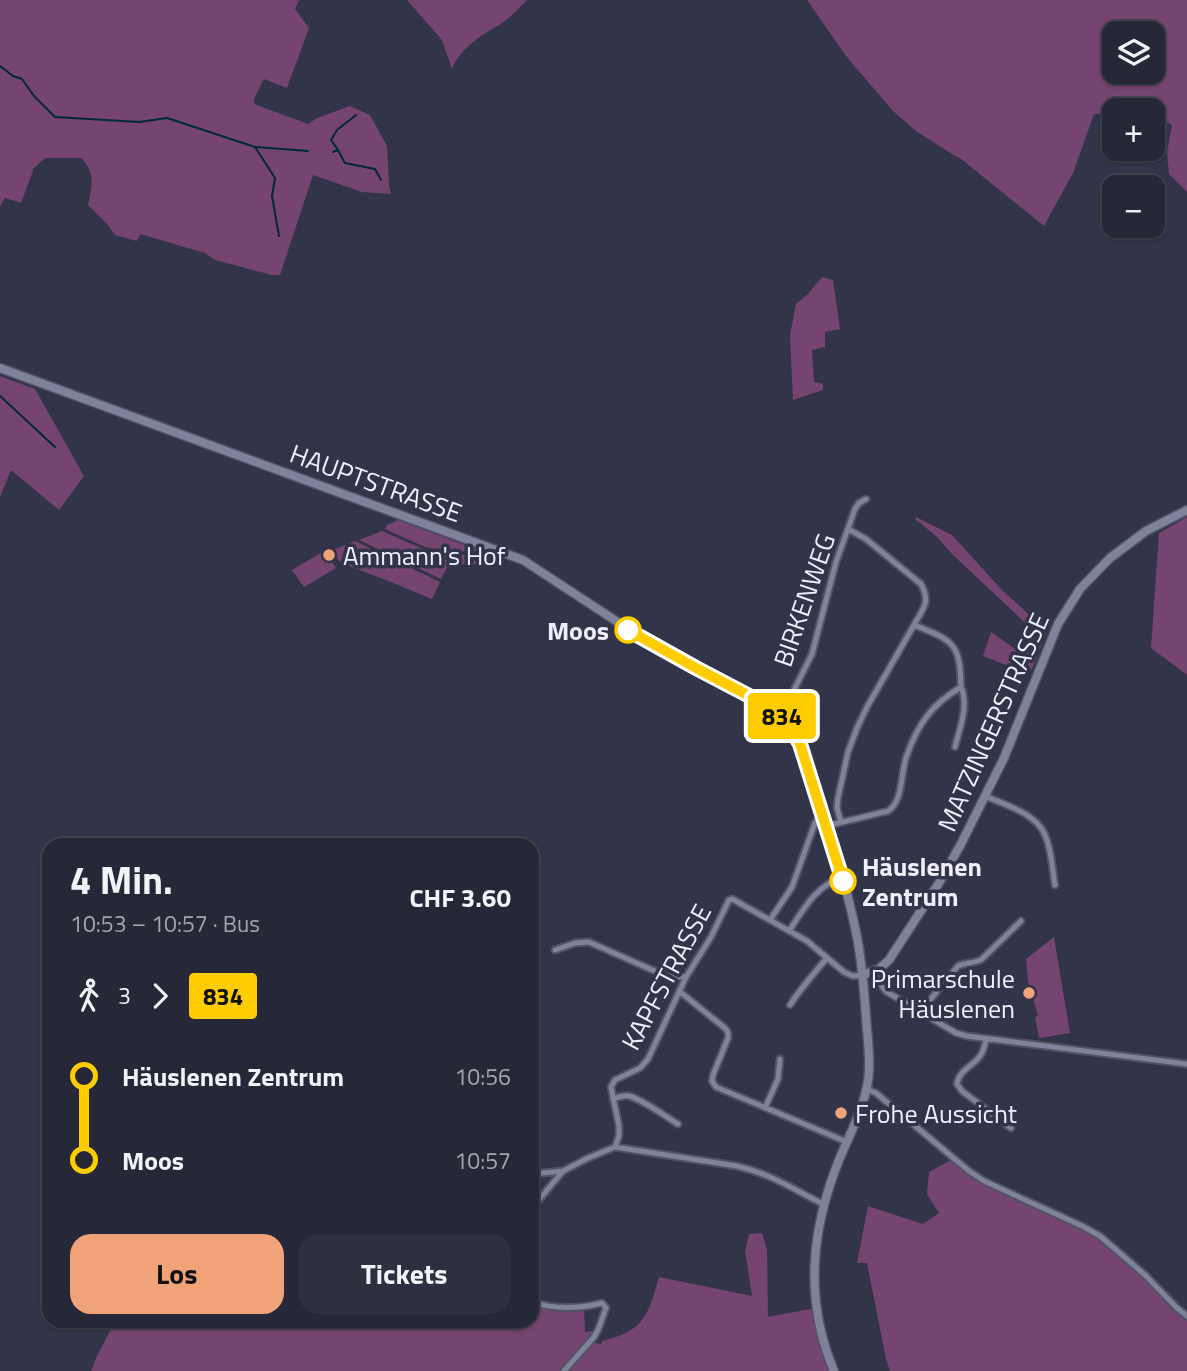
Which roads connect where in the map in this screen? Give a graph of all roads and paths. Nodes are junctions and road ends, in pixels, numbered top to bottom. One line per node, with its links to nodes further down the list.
1 (0, 368): 7 (street, HAUPTSTRASSE)
2 (866, 499): 4 (street, BIRKENWEG)
3 (1187, 510): 9 (street, MATZINGERSTRASSE)
4 (848, 529): 5 (street); 7 (street, BIRKENWEG)
5 (914, 625): 6 (street); 11 (street)
6 (961, 687): 8 (street); 11 (street)
7 (781, 716): 10 (street, HAUPTSTRASSE)
8 (955, 747)
9 (985, 796): 14 (street); 20 (street, MATZINGERSTRASSE)
10 (822, 815): 12 (street, HAUPTSTRASSE); 15 (street)
11 (841, 822): 12 (street)
12 (826, 827): 13 (street, HAUPTSTRASSE)
13 (842, 878): 17 (street); 21 (street, HAUPTSTRASSE)
14 (1055, 885)
15 (770, 920): 17 (street); 22 (street, KAPFSTRASSE)
16 (1021, 921): 25 (street)
17 (789, 931): 19 (street)
18 (555, 950): 22 (street)
19 (827, 958): 21 (street); 24 (street)
20 (875, 971): 21 (street, MATZINGERSTRASSE); 25 (street)
21 (863, 975): 29 (street, HAUPTSTRASSE)
22 (686, 977): 23 (street, KAPFSTRASSE)
23 (679, 991): 30 (street, KAPFSTRASSE); 31 (street)
24 (790, 1005)
25 (920, 1012): 26 (street)
26 (986, 1039): 28 (street); 33 (street)
27 (780, 1059): 31 (street)
28 (1187, 1064)
29 (867, 1089): 34 (street, HAUPTSTRASSE); 41 (street)
30 (613, 1099): 32 (street); 35 (street)
31 (765, 1108): 34 (street)
32 (678, 1124)
33 (1011, 1128)
34 (847, 1142): 39 (street, HAUPTSTRASSE)
35 (615, 1147): 36 (street); 39 (street)
36 (563, 1171): 37 (street); 38 (street)
37 (539, 1173)
38 (539, 1200)
39 (823, 1204): 43 (street, HAUPTSTRASSE)
40 (539, 1304): 42 (street)
41 (1187, 1316)
42 (564, 1371)
43 (834, 1371)

